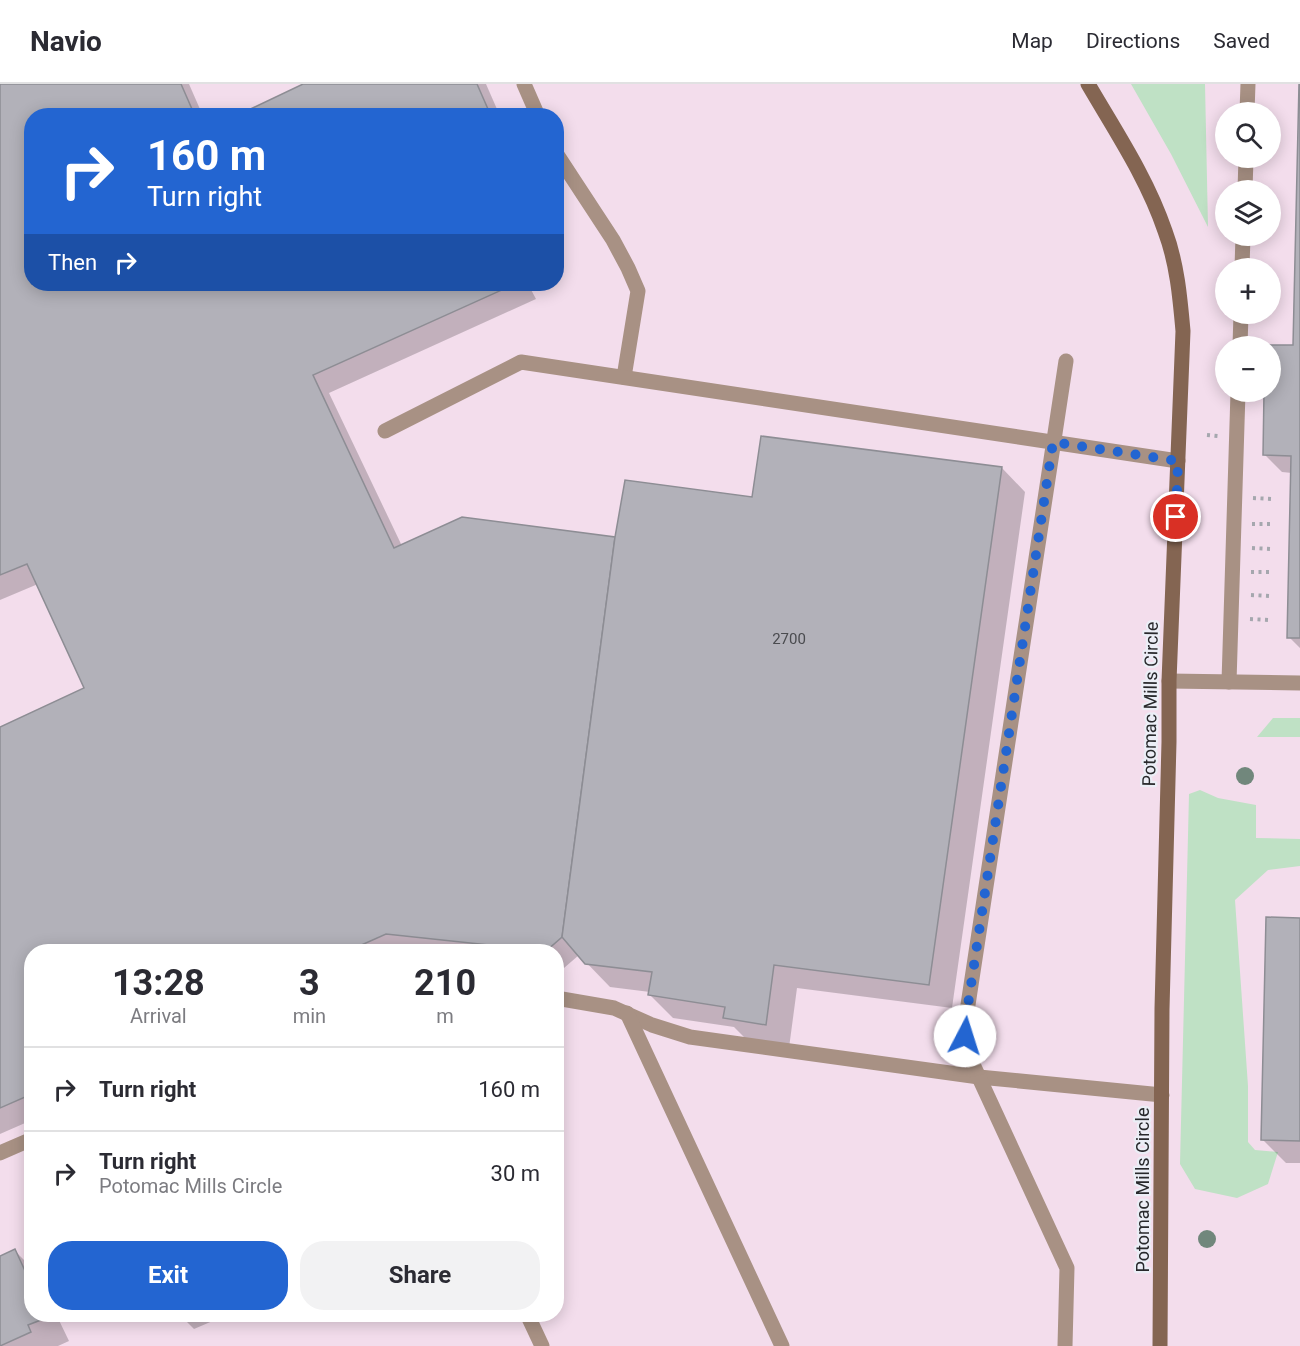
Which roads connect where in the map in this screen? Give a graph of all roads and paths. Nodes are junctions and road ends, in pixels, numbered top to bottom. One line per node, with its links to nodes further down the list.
1 (524, 84): 5 (street)
2 (1088, 84): 14 (street, Potomac Mills Circle)
3 (1248, 84): 4 (street)
4 (1247, 102)
5 (534, 108)
6 (564, 165): 8 (street)
7 (1066, 361): 13 (street)
8 (624, 377): 10 (street); 13 (street)
9 (1238, 402): 16 (street)
10 (385, 431)
11 (1207, 435): 12 (path)
12 (1219, 436)
13 (1053, 442): 14 (street); 20 (street)
14 (1178, 461): 15 (street, Potomac Mills Circle)
15 (1168, 681): 16 (street); 21 (street, Potomac Mills Circle)
16 (1229, 682): 17 (street)
17 (1300, 683)
18 (564, 999): 19 (street)
19 (627, 1013): 20 (street); 26 (street)
20 (979, 1077): 21 (street); 27 (street)
21 (1162, 1095): 28 (street, Potomac Mills Circle)
22 (24, 1142): 23 (street)
23 (0, 1153)
24 (531, 1322): 25 (street)
25 (542, 1346)
26 (782, 1346)
27 (1065, 1346)
28 (1160, 1346)

